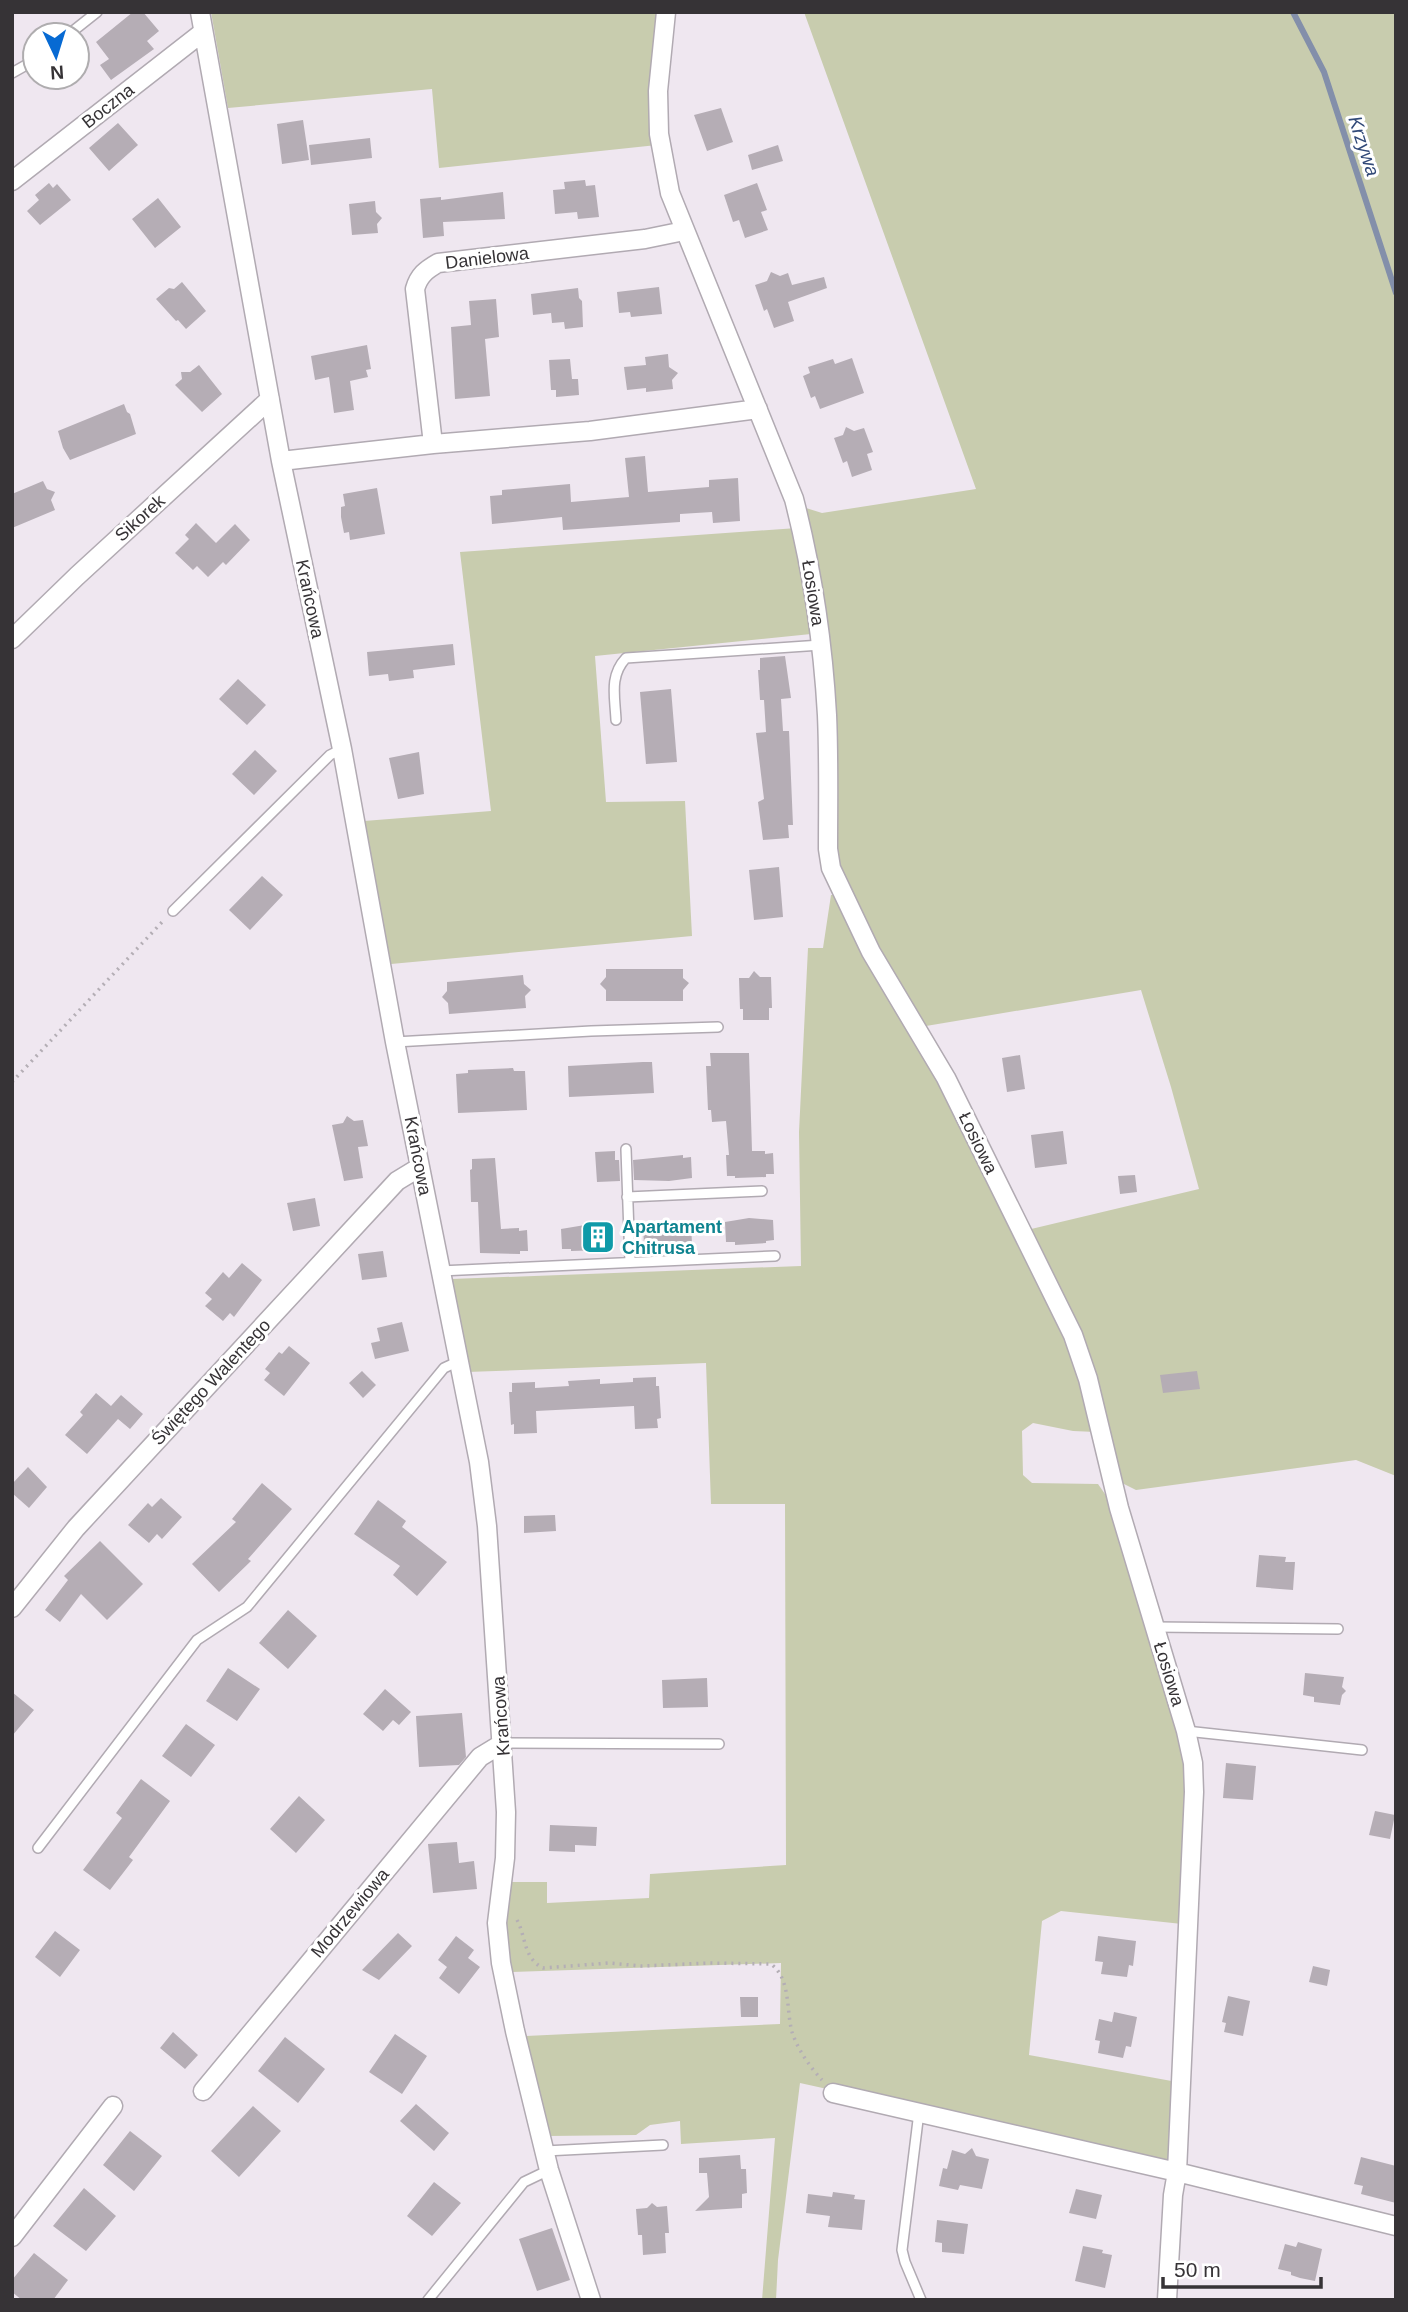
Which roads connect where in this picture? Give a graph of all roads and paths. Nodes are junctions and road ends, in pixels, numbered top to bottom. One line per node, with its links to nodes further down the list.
1 (200, 12): 3 (street, Krańcowa)
2 (666, 12): 5 (street, Łosiowa)
3 (204, 32): 4 (street, Boczna); 6 (street, Krańcowa)
4 (12, 181)
5 (684, 231): 7 (street, Łosiowa); 8 (street, Danielowa)
6 (270, 400): 9 (street, Krańcowa); 10 (street, Sikorek)
7 (758, 410): 8 (street); 11 (street, Łosiowa)
8 (433, 444): 9 (street)
9 (281, 461): 13 (street, Krańcowa)
10 (12, 639)
11 (821, 645): 12 (lane); 27 (street, Łosiowa)
12 (616, 720)
13 (342, 749): 14 (lane); 16 (street, Krańcowa)
14 (173, 911): 17 (path)
15 (718, 1027): 16 (lane)
16 (395, 1042): 19 (street, Krańcowa)
17 (12, 1082)
18 (626, 1149): 21 (lane)
19 (420, 1167): 24 (street, Krańcowa); 26 (street, Świętego Walentego)
20 (762, 1191): 21 (lane)
21 (627, 1197): 23 (lane)
22 (775, 1256): 23 (lane)
23 (630, 1262): 24 (lane)
24 (440, 1271): 25 (street, Krańcowa)
25 (457, 1362): 30 (street, Krańcowa); 33 (lane)
26 (12, 1608)
27 (1155, 1627): 28 (lane); 29 (street, Łosiowa)
28 (1338, 1629)
29 (1186, 1731): 32 (lane); 42 (street, Łosiowa)
30 (503, 1743): 31 (lane); 34 (street, Krańcowa); 35 (street, Modrzewiowa)
31 (719, 1744)
32 (1362, 1750)
33 (38, 1848)
34 (499, 1901): 36 (path); 40 (street, Krańcowa)
35 (203, 2091)
36 (833, 2092): 38 (street)
37 (113, 2106): 44 (street)
38 (919, 2112): 42 (street); 47 (lane)
39 (663, 2145): 40 (lane)
40 (545, 2151): 41 (street, Krańcowa)
41 (550, 2170): 45 (lane); 46 (street, Krańcowa)
42 (1177, 2172): 43 (street); 48 (street, Łosiowa)
43 (1396, 2226)
44 (12, 2237)
45 (428, 2300)
46 (591, 2300)
47 (921, 2300)
48 (1167, 2300)

